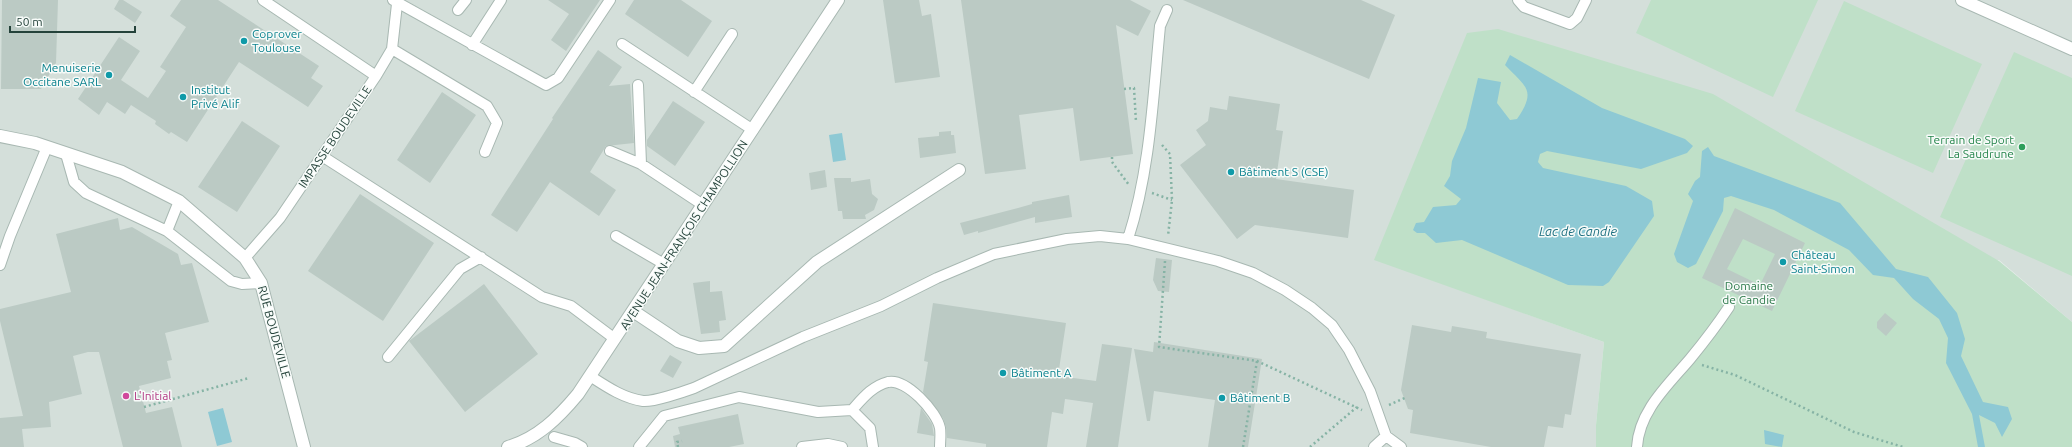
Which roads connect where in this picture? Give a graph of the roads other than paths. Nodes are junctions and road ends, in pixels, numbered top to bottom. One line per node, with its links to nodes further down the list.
1 (263, 0): 17 (lane)
2 (466, 0): 10 (lane)
3 (501, 0): 13 (lane)
4 (610, 0): 13 (lane)
5 (838, 0): 20 (street, AVENUE JEAN-FRANÇOIS CHAMPOLLION)
6 (1518, 0): 7 (lane)
7 (1586, 0)
8 (1962, 0): 16 (street)
9 (395, 2): 13 (lane); 15 (lane, IMPASSE BOUDEVILLE)
10 (458, 10)
11 (1167, 10): 33 (lane)
12 (732, 34): 19 (lane)
13 (472, 44)
14 (622, 44): 19 (lane)
15 (392, 49): 17 (lane, IMPASSE BOUDEVILLE); 24 (lane)
16 (2072, 49)
17 (376, 76): 26 (lane, IMPASSE BOUDEVILLE)
18 (638, 85): 27 (lane)
19 (694, 92): 20 (lane)
20 (753, 130): 30 (street, AVENUE JEAN-FRANÇOIS CHAMPOLLION)
21 (0, 136): 22 (street, RUE BOUDEVILLE)
22 (47, 147): 25 (street, RUE BOUDEVILLE); 37 (lane)
23 (610, 151): 27 (lane)
24 (485, 152)
25 (66, 154): 29 (street, RUE BOUDEVILLE); 31 (lane)
26 (322, 156): 34 (lane, IMPASSE BOUDEVILLE); 35 (lane)
27 (641, 164): 30 (lane)
28 (959, 170): 40 (street)
29 (179, 201): 31 (lane); 34 (street, RUE BOUDEVILLE)
30 (703, 205): 36 (street, AVENUE JEAN-FRANÇOIS CHAMPOLLION)
31 (167, 231): 38 (lane)
32 (616, 236): 36 (lane)
33 (1128, 240): 43 (lane); 46 (lane)
34 (245, 258): 38 (street, RUE BOUDEVILLE)
35 (481, 258): 41 (lane); 42 (lane)
36 (664, 264): 40 (street, AVENUE JEAN-FRANÇOIS CHAMPOLLION)
37 (0, 265)
38 (261, 283): 47 (street, RUE BOUDEVILLE)
39 (1729, 307): 58 (lane)
40 (633, 311): 41 (street, AVENUE JEAN-FRANÇOIS CHAMPOLLION)
41 (615, 339): 43 (street, AVENUE JEAN-FRANÇOIS CHAMPOLLION)
42 (388, 357)
43 (590, 376): 45 (street, AVENUE JEAN-FRANÇOIS CHAMPOLLION)
44 (852, 410): 51 (lane); 54 (lane); 55 (lane)
45 (550, 433): 48 (street, AVENUE JEAN-FRANÇOIS CHAMPOLLION); 49 (lane); 50 (lane)
46 (1386, 436): 56 (lane); 57 (lane)
47 (304, 447)
48 (508, 447)
49 (558, 447)
50 (582, 447)
51 (640, 447)
52 (802, 447): 53 (lane)
53 (842, 447)
54 (873, 447)
55 (940, 447)
56 (1374, 447)
57 (1401, 447)
58 (1637, 447)

